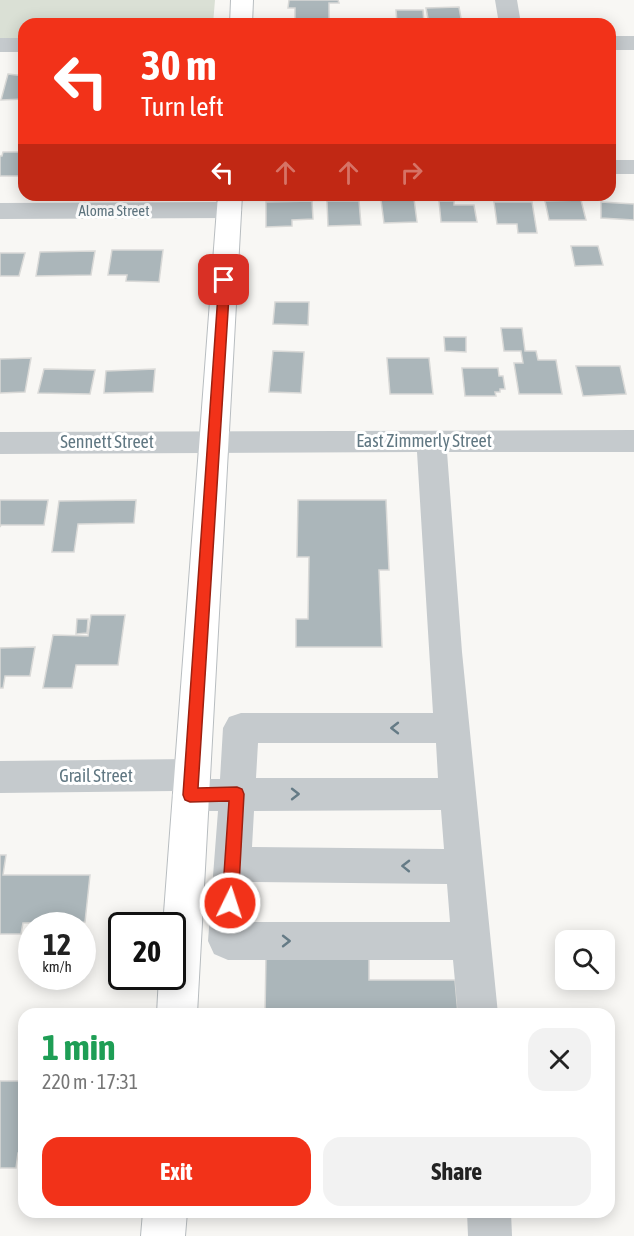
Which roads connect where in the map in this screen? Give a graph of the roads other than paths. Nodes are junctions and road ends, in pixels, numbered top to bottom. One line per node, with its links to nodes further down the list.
1 (242, 0): 3 (main road)
2 (506, 0): 4 (street)
3 (241, 18)
4 (509, 18)
5 (616, 43): 6 (street)
6 (634, 43)
7 (0, 45): 8 (street)
8 (18, 45)
9 (616, 167): 10 (street)
10 (634, 167)
11 (229, 203): 12 (street, Aloma Street); 13 (main road)
12 (0, 211)
13 (214, 441): 14 (street, East Zimmerly Street); 16 (street, Sennett Street); 19 (main road)
14 (431, 441): 15 (street, East Zimmerly Street); 17 (street)
15 (634, 441)
16 (0, 443)
17 (453, 728): 20 (street, one-way to 20); 21 (street)
18 (0, 777): 19 (street, Grail Street)
19 (191, 785): 20 (street, Grail Street); 25 (main road)
20 (237, 794): 21 (street, Grail Street, one-way to 21); 22 (street)
21 (459, 794): 23 (street)
22 (233, 864): 23 (street, one-way to 22); 24 (street, one-way to 24)
23 (465, 867): 24 (street)
24 (471, 941): 26 (street)
25 (177, 1008)
26 (477, 1008)
27 (164, 1218): 29 (main road)
28 (489, 1218): 30 (street)
29 (163, 1236)
30 (490, 1236)

